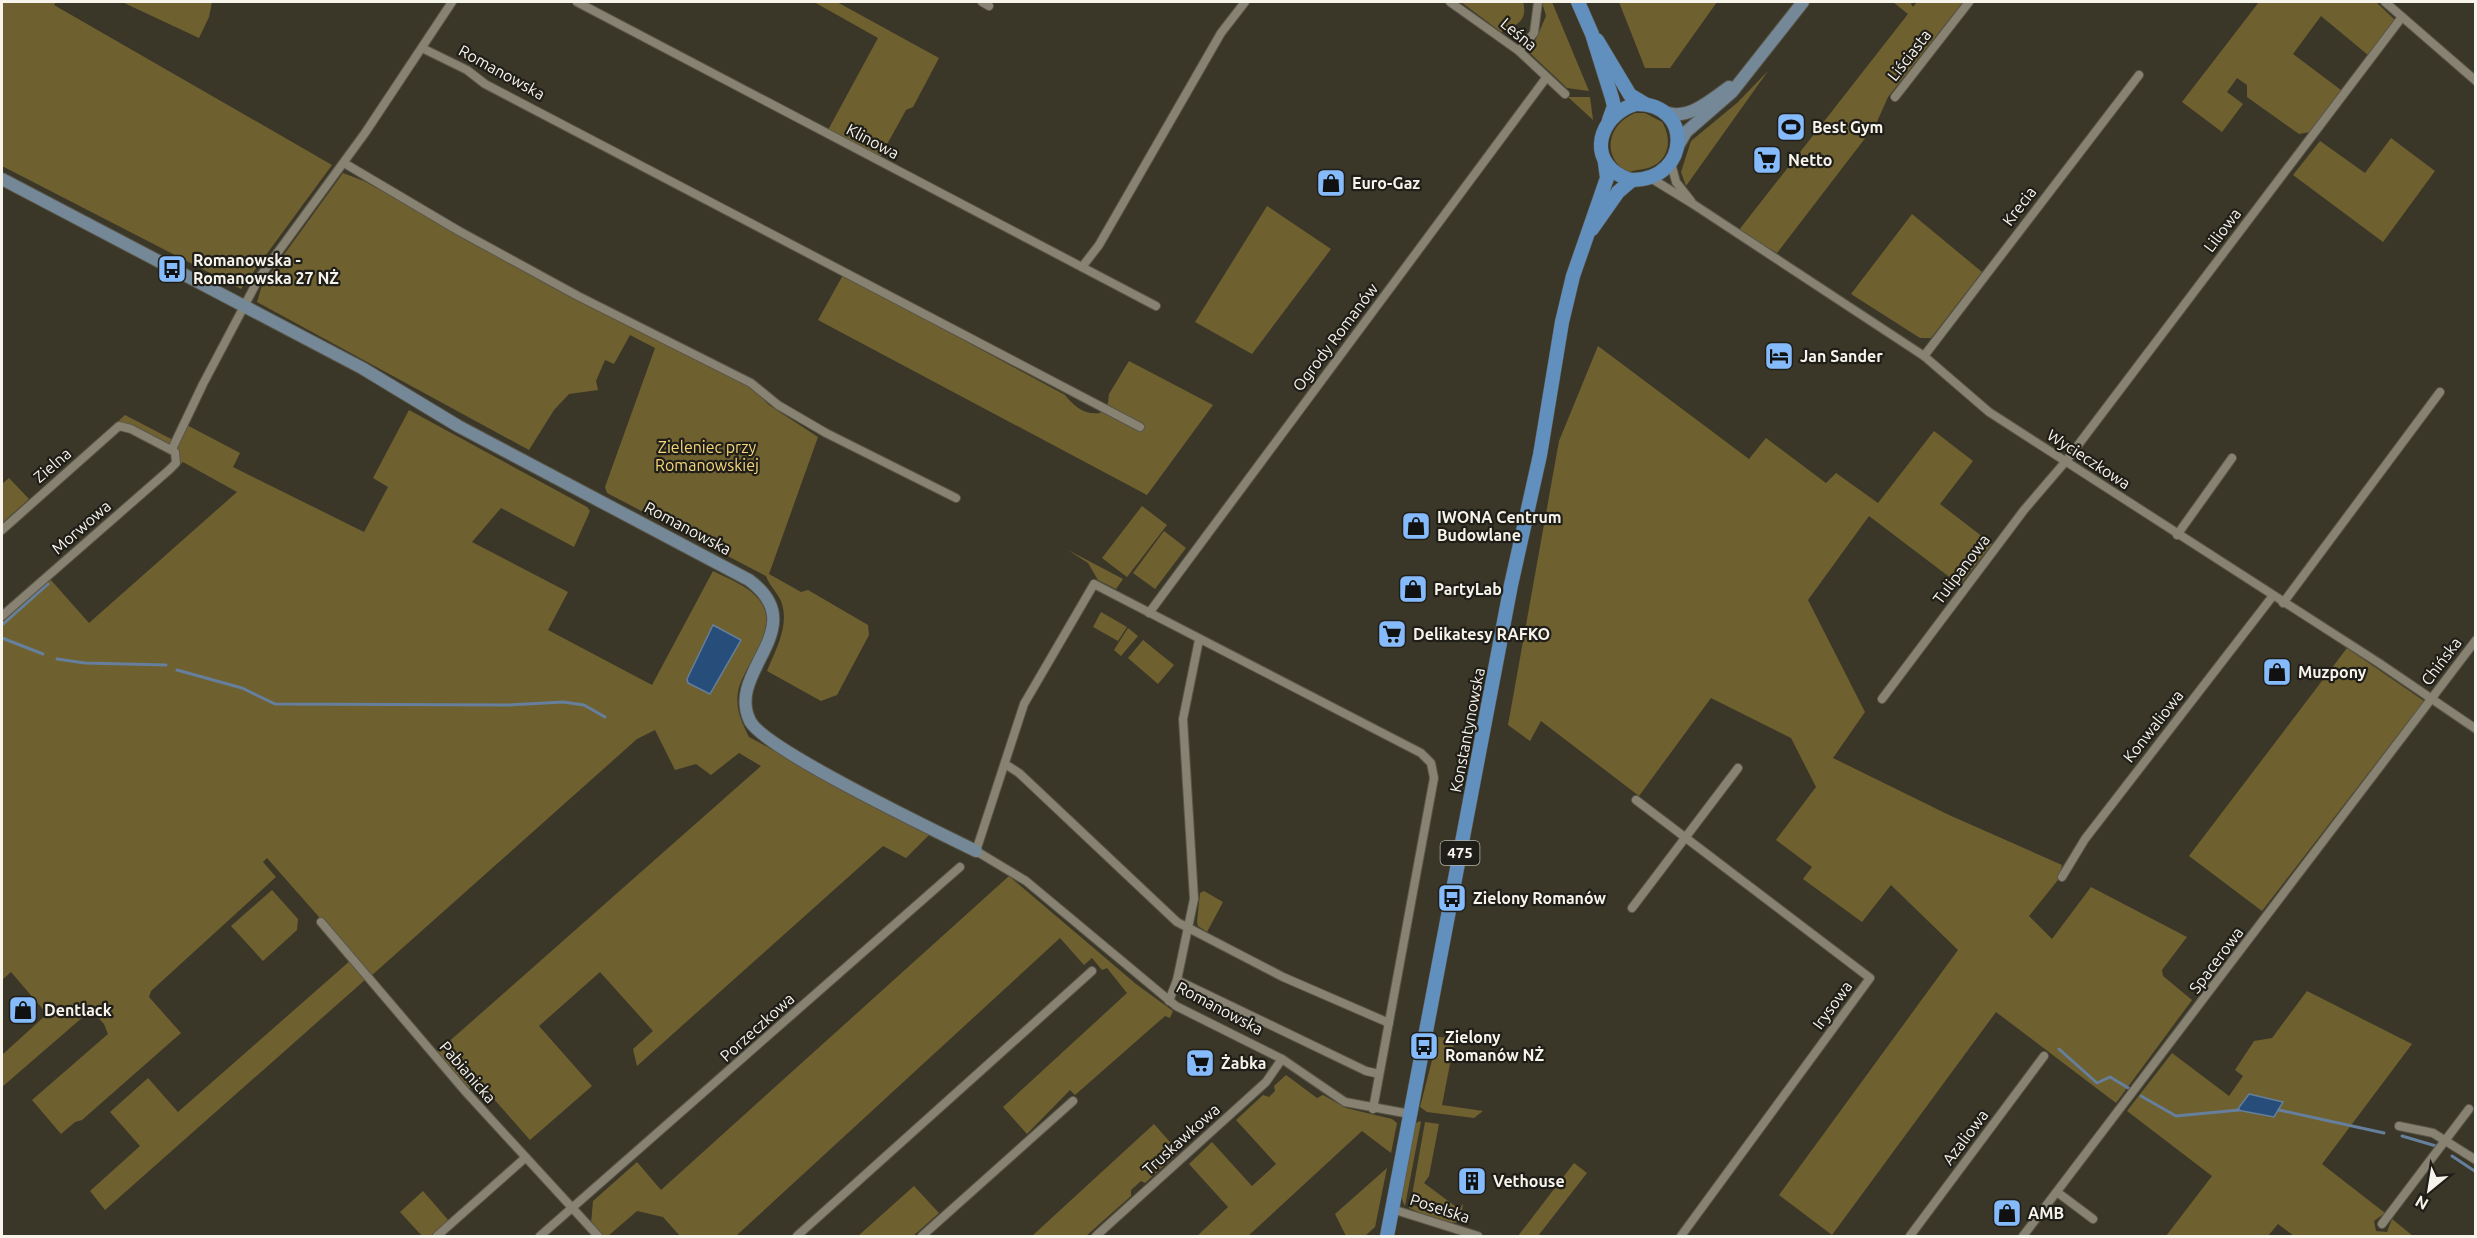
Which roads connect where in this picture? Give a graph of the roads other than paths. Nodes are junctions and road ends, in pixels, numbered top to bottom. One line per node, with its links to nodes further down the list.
1 (452, 2): 12 (street)
2 (578, 2): 32 (street, Klinowa)
3 (1245, 2): 32 (street)
4 (1450, 2): 13 (street, Leśna)
5 (1538, 2): 13 (street)
6 (1578, 2): 11 (main road)
7 (1803, 2): 15 (street)
8 (1969, 2): 19 (street, Liściasta)
9 (2385, 2): 10 (street)
10 (2402, 17): 17 (street); 40 (street, Liliowa)
11 (1592, 34): 20 (main road); 22 (main road)
12 (422, 48): 24 (street); 37 (street, Romanowska)
13 (1519, 51): 16 (street, Leśna)
14 (2139, 75): 35 (street, Krecia)
15 (1745, 77): 21 (street); 23 (street)
16 (1546, 78): 18 (street, Leśna); 46 (street, Ogrody Romanów)
17 (2475, 81)
18 (1565, 94)
19 (1895, 97)
20 (1645, 104): 21 (main road); 22 (main road)
21 (1665, 112): 23 (main road)
22 (1608, 122): 25 (main road, 475)
23 (1678, 146): 26 (main road)
24 (344, 163): 34 (street); 41 (street)
25 (1605, 163): 29 (main road); 31 (main road, Konstantynowska / 475)
26 (1671, 163): 27 (main road); 30 (street, Wycieczkowa)
27 (1649, 177): 29 (main road); 30 (street, Wycieczkowa)
28 (2, 179): 34 (street, Romanowska)
29 (1632, 180): 31 (main road, Konstantynowska / 475)
30 (1694, 204): 35 (street, Wycieczkowa)
31 (1588, 233): 73 (main road, Konstantynowska / 475)
32 (1082, 267): 33 (street, Klinowa)
33 (1156, 306)
34 (244, 307): 38 (street, Morwowa); 57 (street, Romanowska)
35 (1924, 356): 40 (street, Wycieczkowa)
36 (2440, 392): 45 (street)
37 (1140, 427)
38 (175, 453): 42 (street, Zielna); 47 (street, Morwowa)
39 (2232, 458): 43 (street)
40 (2066, 461): 43 (street, Wycieczkowa); 50 (street, Tulipanowa)
41 (956, 498)
42 (2, 530)
43 (2176, 535): 44 (street, Wycieczkowa)
44 (2272, 597): 45 (street, Wycieczkowa); 59 (street, Konwaliowa)
45 (2283, 603): 51 (street, Wycieczkowa)
46 (1149, 613): 48 (street); 53 (street)
47 (2, 616)
48 (1199, 640): 62 (street); 66 (street)
49 (2475, 640): 51 (street, Chińska)
50 (1882, 699)
51 (2431, 700): 52 (street, Wycieczkowa); 78 (street, Spacerowa)
52 (2475, 729)
53 (1005, 764): 57 (street); 62 (street)
54 (1738, 768): 56 (street)
55 (1636, 801): 56 (street, Irysowa)
56 (1685, 838): 60 (street); 91 (street, Irysowa)
57 (976, 851): 65 (street, Romanowska)
58 (960, 867): 79 (street, Porzeczkowa)
59 (2062, 877)
60 (1632, 908)
61 (321, 922): 76 (street, Pabianicka)
62 (1189, 927): 64 (street); 66 (street)
63 (1092, 971): 86 (street)
64 (1177, 980): 65 (street); 69 (street)
65 (1168, 1001): 68 (street, Romanowska)
66 (1389, 1023): 69 (street)
67 (2044, 1056): 92 (street, Azaliowa)
68 (1282, 1059): 71 (street, Romanowska); 88 (street, Truskawkowa)
69 (1380, 1074): 71 (street)
70 (1073, 1101): 87 (street)
71 (1373, 1108): 73 (street, Romanowska)
72 (2469, 1109): 75 (street)
73 (1410, 1114): 80 (main road, Konstantynowska / 475)
74 (2398, 1126): 75 (street)
75 (2445, 1140): 77 (street); 82 (street)
76 (525, 1158): 79 (street, Pabianicka); 83 (street)
77 (2475, 1160)
78 (2057, 1192): 81 (street); 93 (street, Spacerowa)
79 (575, 1209): 84 (street, Porzeczkowa); 85 (street, Pabianicka)
80 (1392, 1209): 89 (main road, Konstantynowska / 475); 90 (street, Poselska)
81 (2093, 1219)
82 (2382, 1224)
83 (437, 1236)
84 (540, 1236)
85 (598, 1236)
86 (797, 1236)
87 (922, 1236)
88 (1096, 1236)
89 (1387, 1236)
90 (1478, 1236)
91 (1681, 1236)
92 (1910, 1236)
93 (2023, 1236)

